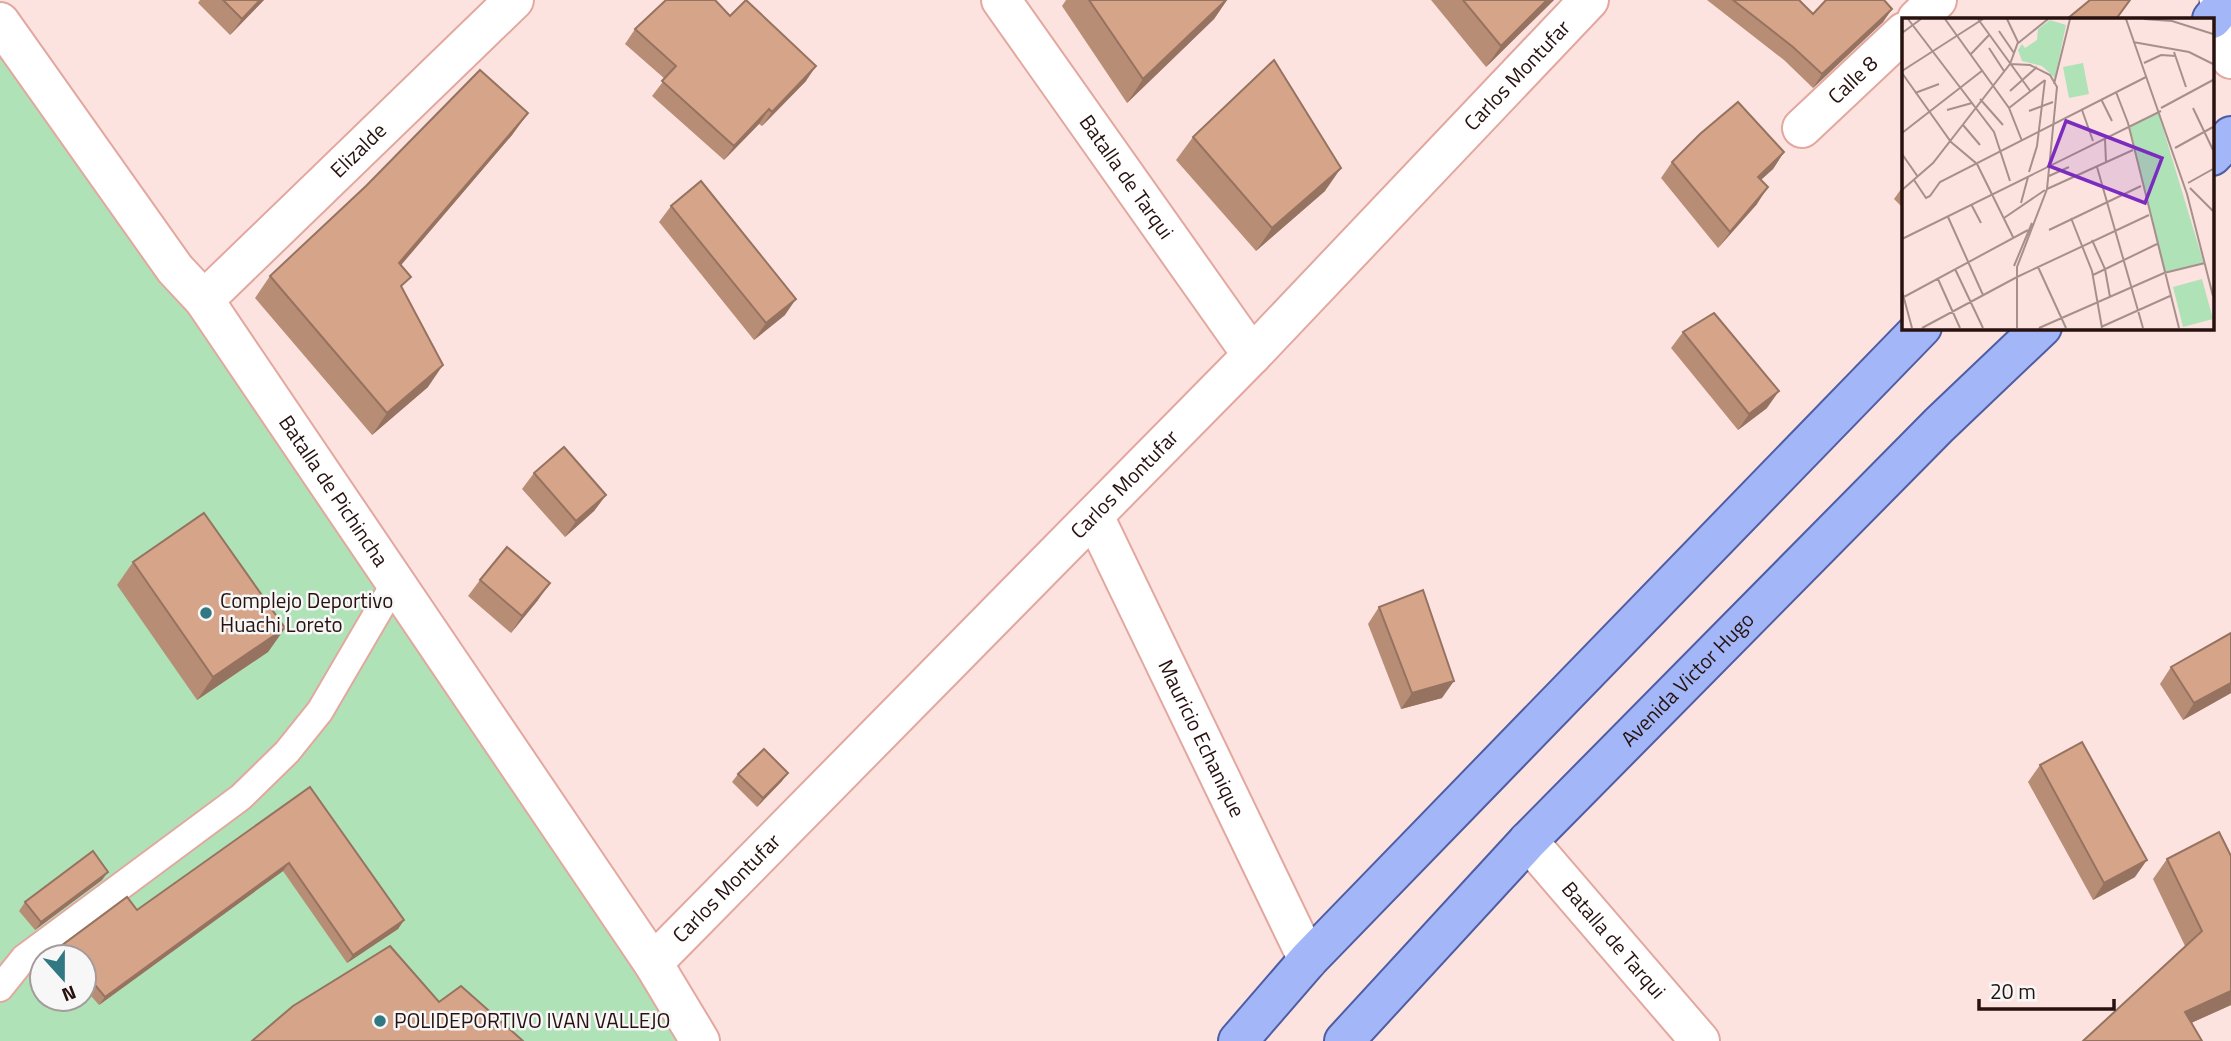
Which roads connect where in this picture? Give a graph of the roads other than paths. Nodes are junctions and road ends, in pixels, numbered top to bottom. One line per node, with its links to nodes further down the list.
1 (514, 0): 13 (street, Elizalde)
2 (1001, 0): 16 (street, Batalla de Tarqui)
3 (1589, 0): 16 (street, Carlos Montufar)
4 (1937, 0): 6 (street)
5 (2220, 7): 9 (street)
6 (1918, 18)
7 (0, 22): 13 (street, Batalla de Pichincha)
8 (1902, 34): 10 (street, Calle 8)
9 (2231, 60)
10 (1802, 128)
11 (2231, 136): 12 (main road)
12 (2214, 154)
13 (204, 300): 18 (street, Batalla de Pichincha)
14 (1920, 329): 20 (main road)
15 (2040, 329): 19 (main road, Avenida Victor Hugo)
16 (1252, 355): 17 (street, Carlos Montufar)
17 (1094, 516): 20 (street, Mauricio Echanique); 21 (street, Carlos Montufar)
18 (396, 581): 21 (street, Batalla de Pichincha); 22 (lane)
19 (1528, 841): 25 (main road, Avenida Victor Hugo); 26 (street, Batalla de Tarqui)
20 (1308, 960): 24 (main road)
21 (653, 963): 23 (street, Batalla de Pichincha)
22 (0, 988)
23 (700, 1041)
24 (1238, 1041)
25 (1344, 1041)
26 (1700, 1041)

